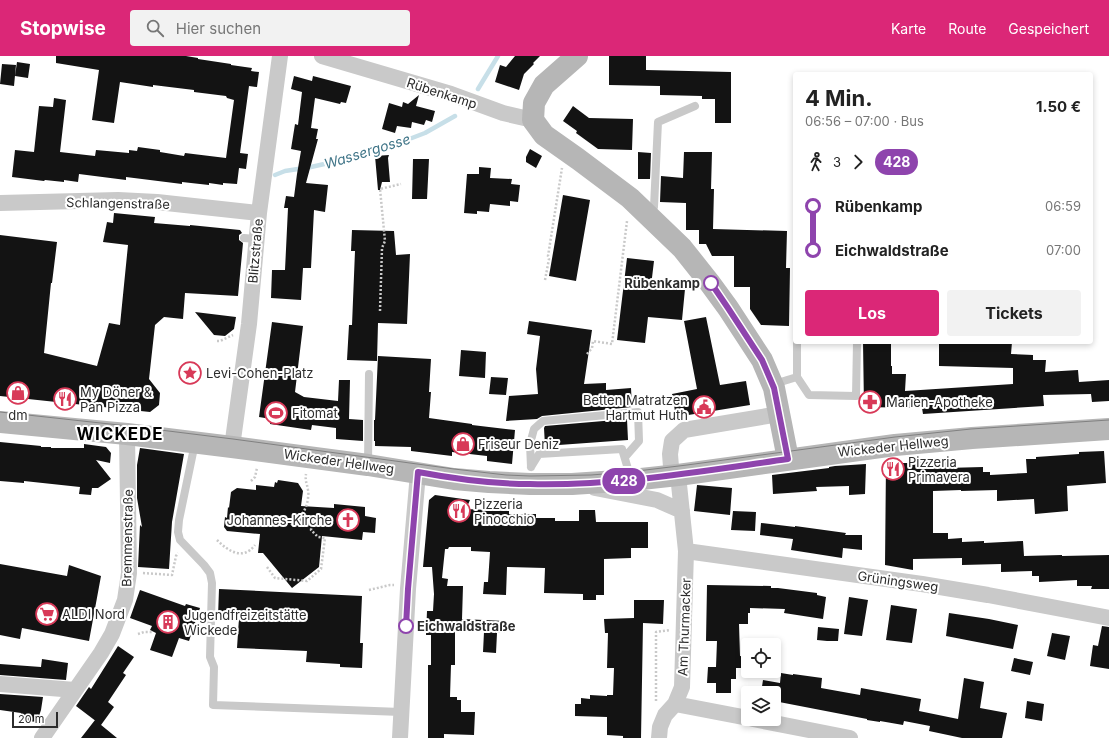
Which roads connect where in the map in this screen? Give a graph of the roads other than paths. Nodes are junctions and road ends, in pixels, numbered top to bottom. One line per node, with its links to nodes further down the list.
1 (280, 56): 7 (street, Blitzstraße)
2 (322, 56): 5 (street, Rübenkamp)
3 (577, 56): 5 (main road)
4 (695, 106): 8 (lane)
5 (533, 120): 8 (main road)
6 (0, 203): 7 (street, Schlangenstraße)
7 (259, 213): 19 (street, Blitzstraße)
8 (648, 215): 13 (main road)
9 (797, 344): 12 (lane)
10 (857, 344): 12 (lane)
11 (369, 374): 22 (lane)
12 (797, 377): 13 (lane)
13 (772, 384): 14 (main road)
14 (779, 414): 21 (main road); 24 (street)
15 (0, 422): 17 (main road, Wickeder Hellweg)
16 (1109, 429): 21 (main road, Wickeder Hellweg)
17 (127, 434): 18 (main road, Wickeder Hellweg); 32 (street, Bremmenstraße)
18 (196, 442): 19 (main road, Wickeder Hellweg); 34 (lane)
19 (232, 447): 22 (main road, Wickeder Hellweg)
20 (625, 457): 25 (lane); 25 (lane); 26 (lane)
21 (788, 459): 24 (main road, Wickeder Hellweg)
22 (368, 465): 23 (main road, Wickeder Hellweg)
23 (418, 472): 25 (main road, Wickeder Hellweg); 34 (street)
24 (678, 474): 26 (main road, Wickeder Hellweg); 28 (street, Am Thurmacker)
25 (531, 476): 27 (main road, Wickeder Hellweg)
26 (632, 480): 27 (main road, Wickeder Hellweg)
27 (572, 484): 28 (street)
28 (682, 511): 29 (street, Am Thurmacker)
29 (686, 552): 30 (street, Grüningsweg); 33 (street, Am Thurmacker)
30 (1109, 618)
31 (0, 684): 32 (street)
32 (75, 690): 37 (street, Bremmenstraße)
33 (670, 709): 35 (street); 39 (street, Am Thurmacker)
34 (401, 712): 38 (street)
35 (741, 717)
36 (781, 724): 40 (street)
37 (42, 738)
38 (400, 738)
39 (659, 738)
40 (850, 738)

